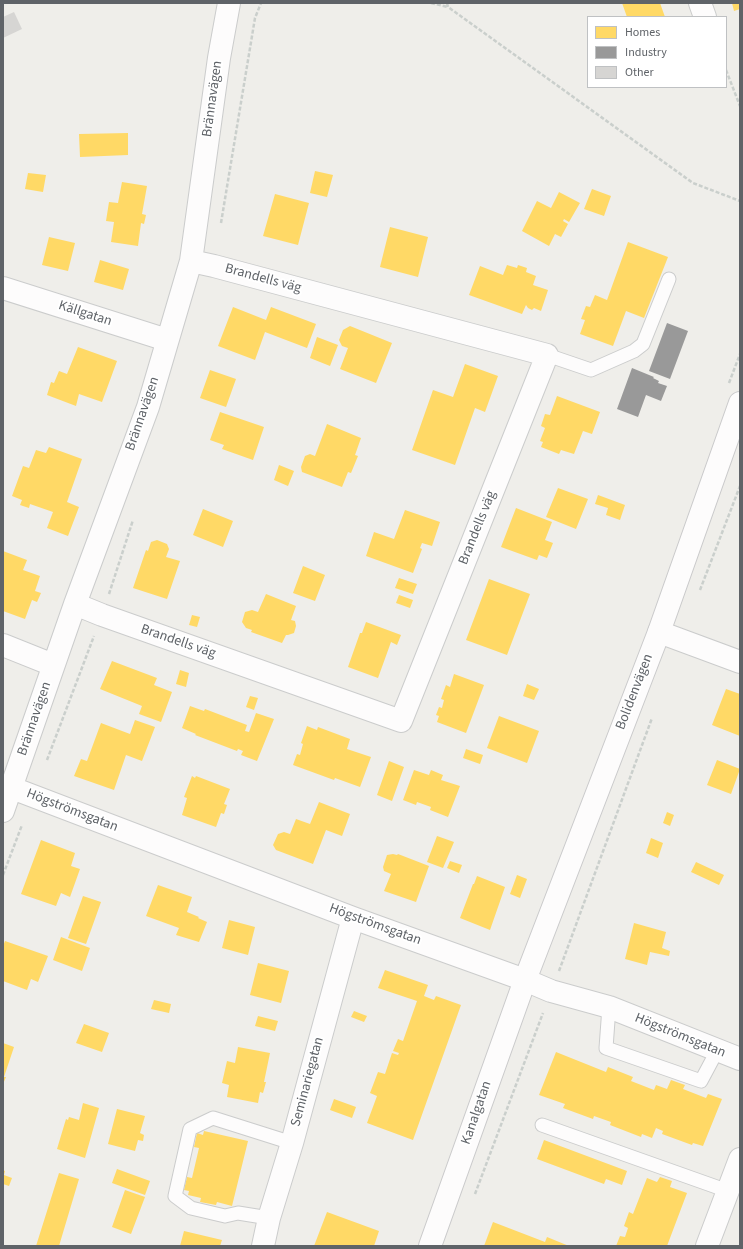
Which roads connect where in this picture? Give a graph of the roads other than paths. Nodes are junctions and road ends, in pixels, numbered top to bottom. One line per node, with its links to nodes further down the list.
1 (229, 3): 4 (street, Brännavägen)
2 (700, 3): 3 (street)
3 (705, 16)
4 (191, 261): 7 (street, Brännavägen); 8 (street, Brandells väg)
5 (669, 279): 8 (lane)
6 (3, 288): 7 (street, Källgatan)
7 (167, 340): 10 (street, Brännavägen)
8 (547, 355): 10 (street, Brandells väg)
9 (740, 403): 11 (street, Bolidenvägen)
10 (75, 604): 14 (street, Brännavägen)
11 (659, 632): 13 (street); 18 (street, Bolidenvägen)
12 (3, 645): 14 (street)
13 (740, 662)
14 (53, 665): 15 (street, Brännavägen)
15 (7, 787): 16 (street, Brännavägen); 17 (street, Högströmsgatan)
16 (3, 811)
17 (353, 918): 18 (street, Högströmsgatan); 23 (street, Seminariegatan)
18 (525, 980): 19 (street, Högströmsgatan); 28 (street, Kanalgatan)
19 (609, 1007): 20 (street, Högströmsgatan); 20 (lane)
20 (717, 1050): 21 (street, Högströmsgatan)
21 (740, 1060)
22 (542, 1125): 25 (lane)
23 (292, 1143): 26 (street, Seminariegatan); 26 (lane)
24 (740, 1159): 25 (street)
25 (728, 1191): 29 (street)
26 (269, 1218): 27 (street, Seminariegatan)
27 (263, 1246)
28 (430, 1246)
29 (708, 1246)

